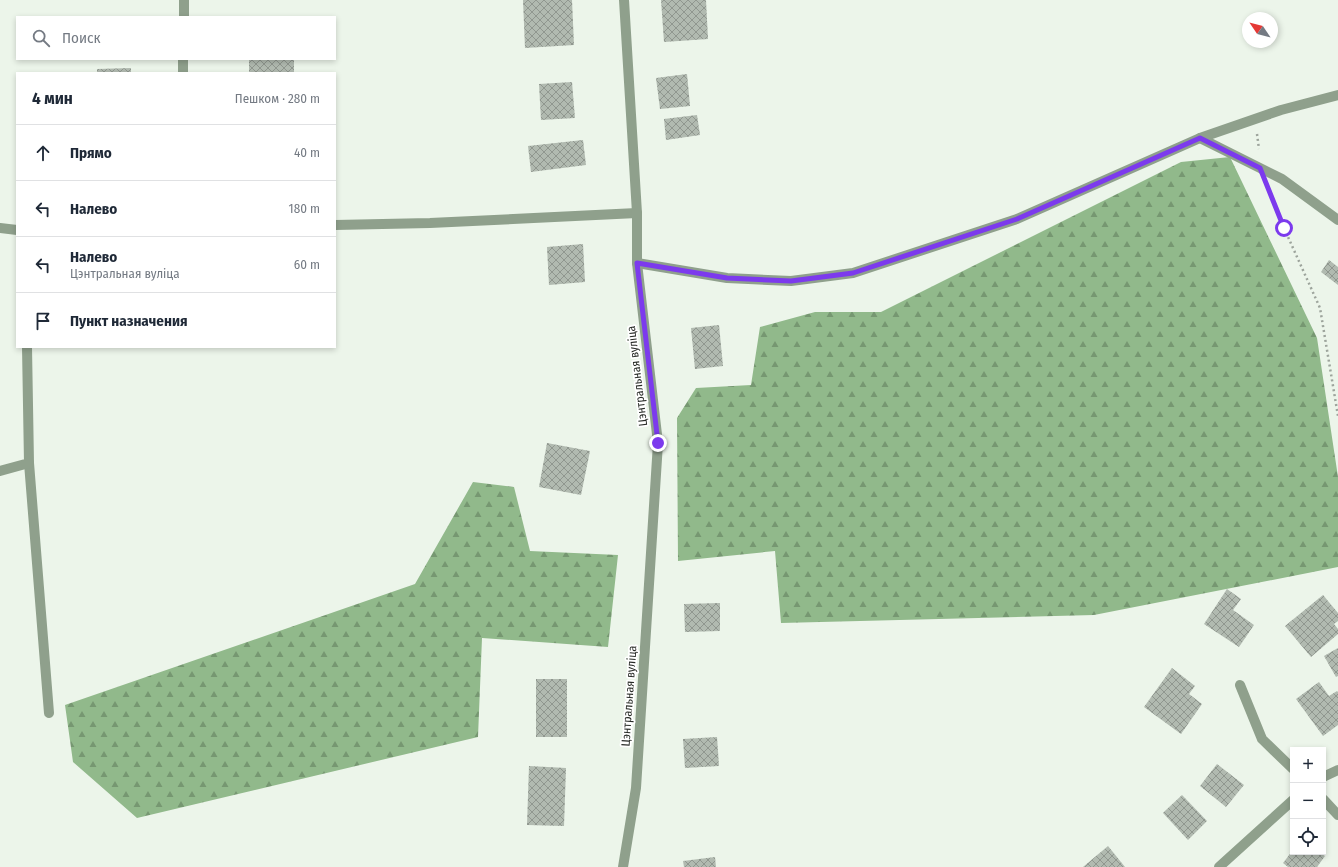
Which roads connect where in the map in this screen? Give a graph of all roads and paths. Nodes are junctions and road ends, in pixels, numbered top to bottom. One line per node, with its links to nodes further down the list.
1 (184, 0): 3 (street)
2 (624, 0): 10 (street, Цэнтральная вуліца)
3 (184, 16)
4 (183, 60): 5 (street)
5 (183, 72)
6 (1338, 95): 7 (street)
7 (1255, 118): 8 (street); 9 (path)
8 (1200, 138): 9 (street); 15 (street)
9 (1260, 168): 11 (street); 17 (path)
10 (637, 213): 12 (street); 15 (street, Цэнтральная вуліца)
11 (1338, 220)
12 (336, 225)
13 (0, 228): 14 (street)
14 (16, 230)
15 (637, 263): 28 (street, Цэнтральная вуліца)
16 (27, 348): 18 (street)
17 (1338, 416)
18 (29, 463): 19 (street); 21 (street)
19 (0, 471)
20 (1240, 685): 22 (street)
21 (49, 714)
22 (1290, 766)
23 (1338, 770): 24 (street)
24 (1326, 776)
25 (1326, 802): 27 (street)
26 (1290, 803): 29 (street)
27 (1338, 815)
28 (623, 867)
29 (1219, 867)

